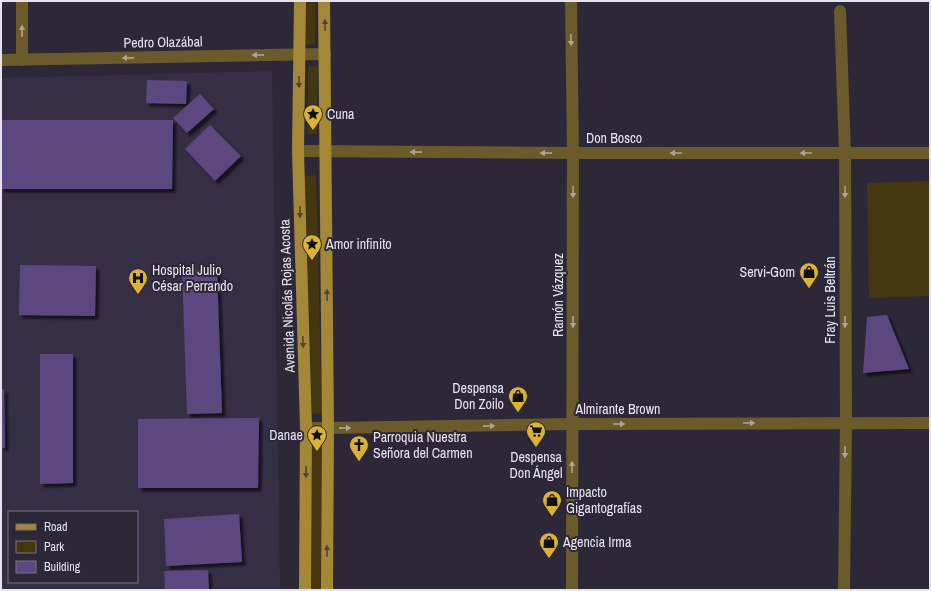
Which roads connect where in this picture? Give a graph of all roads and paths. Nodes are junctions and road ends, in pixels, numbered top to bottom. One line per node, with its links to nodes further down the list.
1 (22, 1): 9 (street, one-way to 1)
2 (300, 1): 6 (main road, Avenida Nicolás Rojas Acosta)
3 (324, 1): 7 (main road, one-way to 3)
4 (571, 1): 12 (street, Ramón Vázquez, one-way to 12)
5 (840, 11): 14 (street, Fray Luis Beltrán)
6 (299, 54): 7 (street, Pedro Olazábal); 9 (street, Pedro Olazábal, one-way to 9); 10 (main road, Avenida Nicolás Rojas Acosta, one-way to 10)
7 (325, 54): 11 (main road)
8 (1, 60): 9 (street, Pedro Olazábal)
9 (22, 60)
10 (298, 151): 11 (street, Don Bosco); 18 (main road, Avenida Nicolás Rojas Acosta, one-way to 18)
11 (326, 151): 12 (street, Don Bosco, one-way to 11); 19 (main road, one-way to 11)
12 (573, 153): 14 (street, Don Bosco, one-way to 12); 17 (street, Ramón Vázquez, one-way to 17)
13 (930, 153): 14 (street, Don Bosco)
14 (845, 154): 15 (street, Fray Luis Beltrán, one-way to 15)
15 (846, 423): 16 (street, Almirante Brown); 17 (street, Almirante Brown, one-way to 15); 23 (street, Fray Luis Beltrán, one-way to 23)
16 (930, 423)
17 (572, 424): 19 (street, Almirante Brown, one-way to 17); 22 (street, Ramón Vázquez, one-way to 17)
18 (306, 428): 19 (street, Almirante Brown); 20 (main road, Avenida Nicolás Rojas Acosta, one-way to 20)
19 (328, 428): 21 (main road, one-way to 19)
20 (305, 590)
21 (327, 590)
22 (572, 590)
23 (844, 590)

